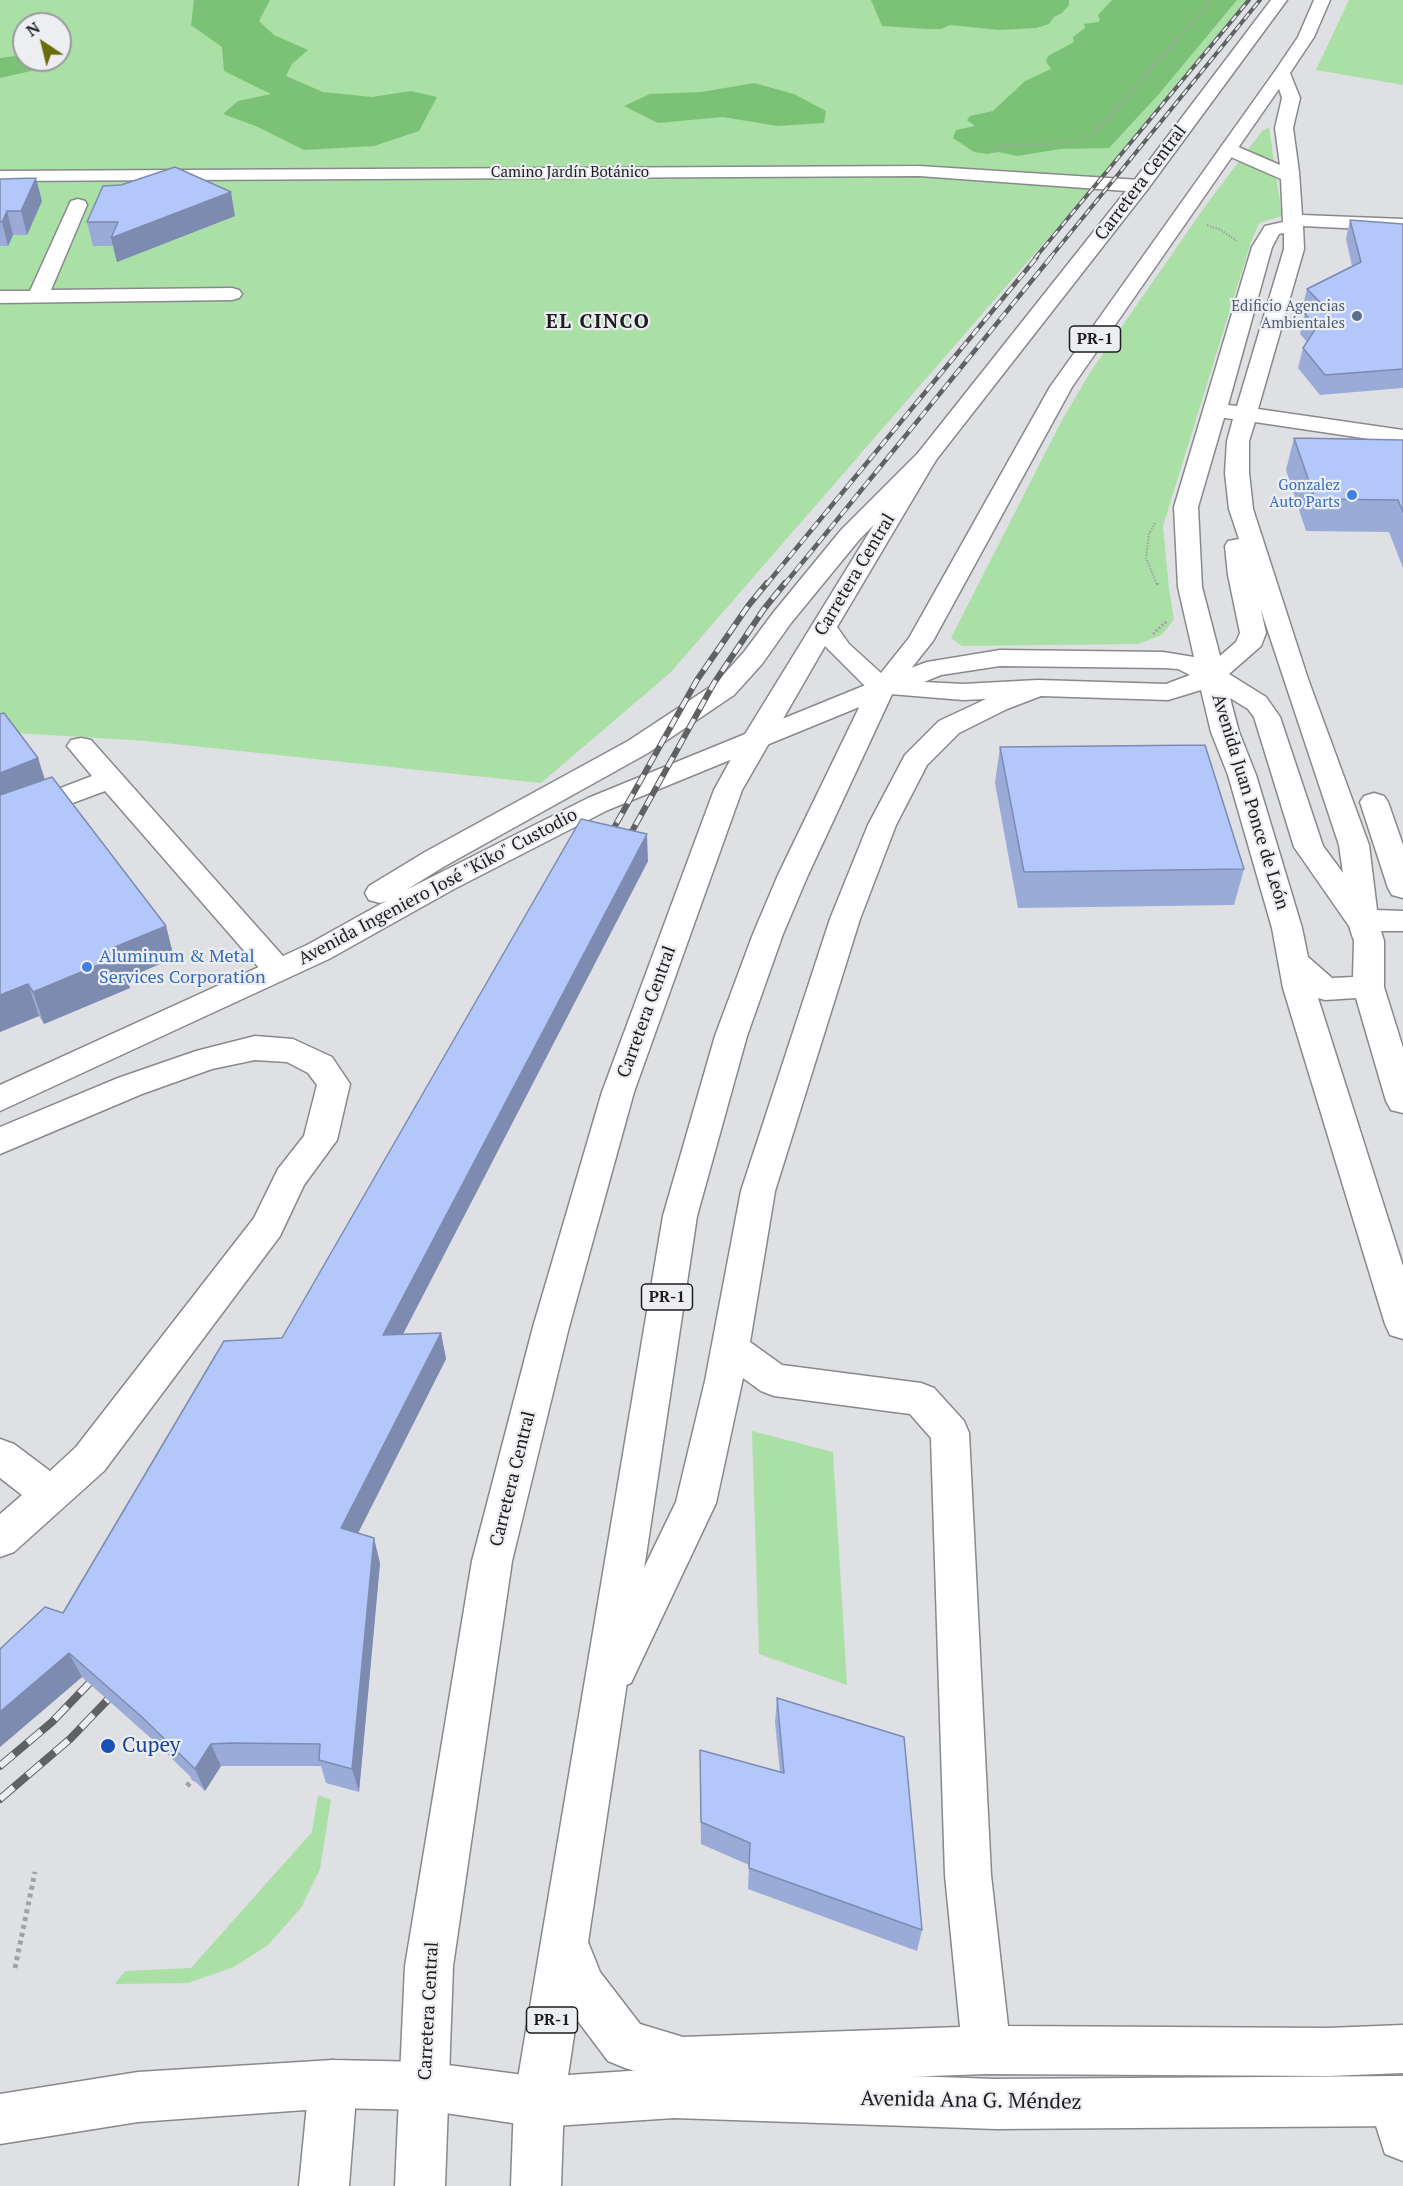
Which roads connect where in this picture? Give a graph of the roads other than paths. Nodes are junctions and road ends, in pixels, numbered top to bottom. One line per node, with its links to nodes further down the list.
1 (1279, 0): 7 (main road, Carretera Central)
2 (1322, 0): 3 (main road, PR-1)
3 (1282, 73): 4 (main road, PR-1); 6 (main road)
4 (1230, 150): 6 (main road); 22 (main road, PR-1)
5 (0, 176): 7 (main road, Camino Jardín Botánico)
6 (1290, 176): 9 (main road)
7 (1140, 186): 18 (main road, Carretera Central)
8 (78, 205): 13 (main road)
9 (1294, 225): 10 (main road); 11 (main road); 15 (main road, Avenida Juan Ponce de León); 16 (main road)
10 (1403, 225)
11 (1403, 235)
12 (232, 294): 13 (main road)
13 (38, 296): 14 (main road)
14 (0, 297)
15 (1216, 410): 16 (main road); 21 (main road, Avenida Juan Ponce de León)
16 (1246, 414): 17 (main road); 19 (main road)
17 (1403, 437)
18 (926, 458): 20 (main road, Carretera Central); 34 (main road)
19 (1241, 509): 21 (main road); 27 (main road)
20 (824, 627): 22 (main road); 24 (main road, Carretera Central)
21 (1212, 675): 22 (main road, Avenida Ingeniero José "Kiko" Custodio); 23 (main road); 33 (main road, Avenida Ingeniero José "Kiko" Custodio); 35 (main road, Avenida Juan Ponce de León)
22 (882, 688): 23 (main road); 24 (main road, Avenida Ingeniero José "Kiko" Custodio); 48 (main road, PR-1)
23 (1038, 688): 44 (main road)
24 (756, 739): 37 (main road, Avenida Ingeniero José "Kiko" Custodio); 53 (main road, Carretera Central)
25 (81, 746): 26 (main road)
26 (110, 779): 30 (main road); 34 (main road)
27 (1337, 799): 28 (main road); 33 (main road)
28 (1374, 802): 29 (main road); 31 (main road)
29 (1403, 804)
30 (0, 820)
31 (1403, 888)
32 (1403, 921): 33 (main road)
33 (1364, 922): 36 (main road)
34 (271, 962): 37 (main road)
35 (1294, 962): 36 (main road); 43 (main road, Avenida Juan Ponce de León)
36 (1368, 987): 40 (main road)
37 (193, 1010): 39 (main road, Avenida Ingeniero José "Kiko" Custodio)
38 (207, 1059): 41 (main road); 42 (main road); 46 (main road)
39 (0, 1099)
40 (1403, 1101)
41 (0, 1141)
42 (0, 1165)
43 (1403, 1324)
44 (730, 1348): 48 (main road); 51 (main road)
45 (0, 1456): 46 (main road)
46 (51, 1494): 47 (main road)
47 (0, 1539)
48 (604, 1695): 49 (main road, PR-1)
49 (564, 1939): 51 (main road); 54 (main road, PR-1)
50 (1403, 2049): 51 (main road)
51 (986, 2050)
52 (333, 2084): 53 (main road); 56 (main road); 57 (main road)
53 (425, 2086): 54 (main road); 58 (main road, Carretera Central)
54 (539, 2102): 55 (main road, Avenida Ana G. Méndez); 59 (main road, PR-1)
55 (1400, 2112)
56 (0, 2119)
57 (324, 2186)
58 (420, 2186)
59 (536, 2186)

